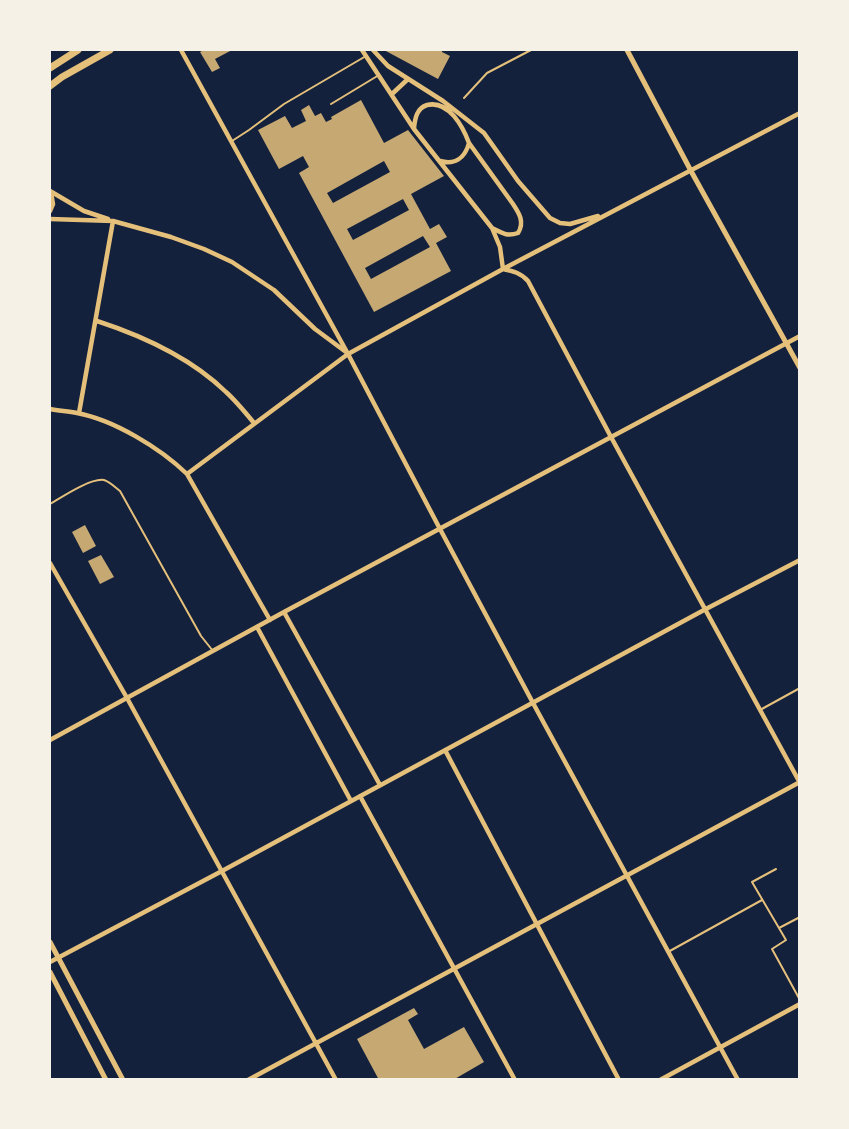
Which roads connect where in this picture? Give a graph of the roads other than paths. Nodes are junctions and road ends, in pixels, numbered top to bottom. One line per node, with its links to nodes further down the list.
1 (78, 50): 9 (main road)
2 (110, 50): 12 (main road)
3 (181, 50): 18 (street)
4 (362, 50): 7 (street)
5 (627, 50): 21 (street)
6 (374, 51): 8 (street)
7 (366, 56): 10 (street); 18 (lane)
8 (387, 66): 10 (street); 11 (street)
9 (50, 68)
10 (379, 75): 13 (street); 15 (lane)
11 (408, 79): 13 (street); 14 (street)
12 (50, 86)
13 (392, 94): 17 (street)
14 (443, 103): 17 (street); 19 (street); 24 (street)
15 (331, 104)
16 (800, 113): 21 (street)
17 (414, 129): 20 (street)
18 (232, 141): 32 (street)
19 (469, 143): 20 (street); 27 (street)
20 (440, 161): 27 (street)
21 (691, 171): 24 (street); 31 (street)
22 (50, 192): 23 (street); 26 (street)
23 (50, 211)
24 (606, 214): 28 (street)
25 (50, 219): 26 (street)
26 (113, 221): 29 (street); 32 (street)
27 (492, 228): 28 (street)
28 (503, 269): 32 (street); 37 (street)
29 (97, 321): 35 (street); 36 (street)
30 (800, 336): 31 (street)
31 (786, 343): 33 (street); 37 (street)
32 (348, 354): 36 (street); 40 (street)
33 (800, 368)
34 (50, 409): 35 (street)
35 (79, 413): 38 (street)
36 (254, 423): 38 (street)
37 (611, 437): 40 (street); 43 (street)
38 (187, 474): 45 (street)
39 (50, 504): 47 (lane)
40 (440, 529): 44 (street); 50 (street)
41 (800, 560): 43 (street)
42 (50, 563): 49 (street)
43 (704, 610): 50 (street); 51 (street)
44 (284, 612): 45 (street); 55 (street)
45 (270, 620): 46 (street)
46 (257, 627): 47 (street); 57 (street)
47 (213, 651): 49 (street)
48 (800, 688): 51 (lane)
49 (127, 698): 52 (street); 59 (street)
50 (533, 703): 53 (street); 60 (street)
51 (760, 710): 54 (street)
52 (50, 740)
53 (445, 750): 55 (street); 63 (street)
54 (799, 783): 60 (street)
55 (380, 785): 56 (street)
56 (360, 796): 57 (street); 69 (street)
57 (351, 801): 59 (street)
58 (776, 869): 61 (lane)
59 (222, 871): 67 (street); 72 (street)
60 (627, 876): 63 (street); 66 (street)
61 (762, 900): 64 (lane); 66 (lane)
62 (800, 917): 64 (lane)
63 (537, 925): 69 (street); 79 (street)
64 (779, 928): 71 (lane)
65 (50, 942): 67 (street)
66 (668, 952): 73 (street)
67 (58, 958): 68 (street); 75 (street)
68 (50, 962)
69 (454, 968): 72 (street); 78 (street)
70 (50, 972): 74 (street)
71 (800, 1002): 73 (street)
72 (316, 1042): 76 (street); 77 (street)
73 (719, 1046): 80 (street); 81 (street)
74 (106, 1080)
75 (123, 1080)
76 (248, 1080)
77 (336, 1080)
78 (515, 1080)
79 (619, 1080)
80 (660, 1080)
81 (738, 1080)

